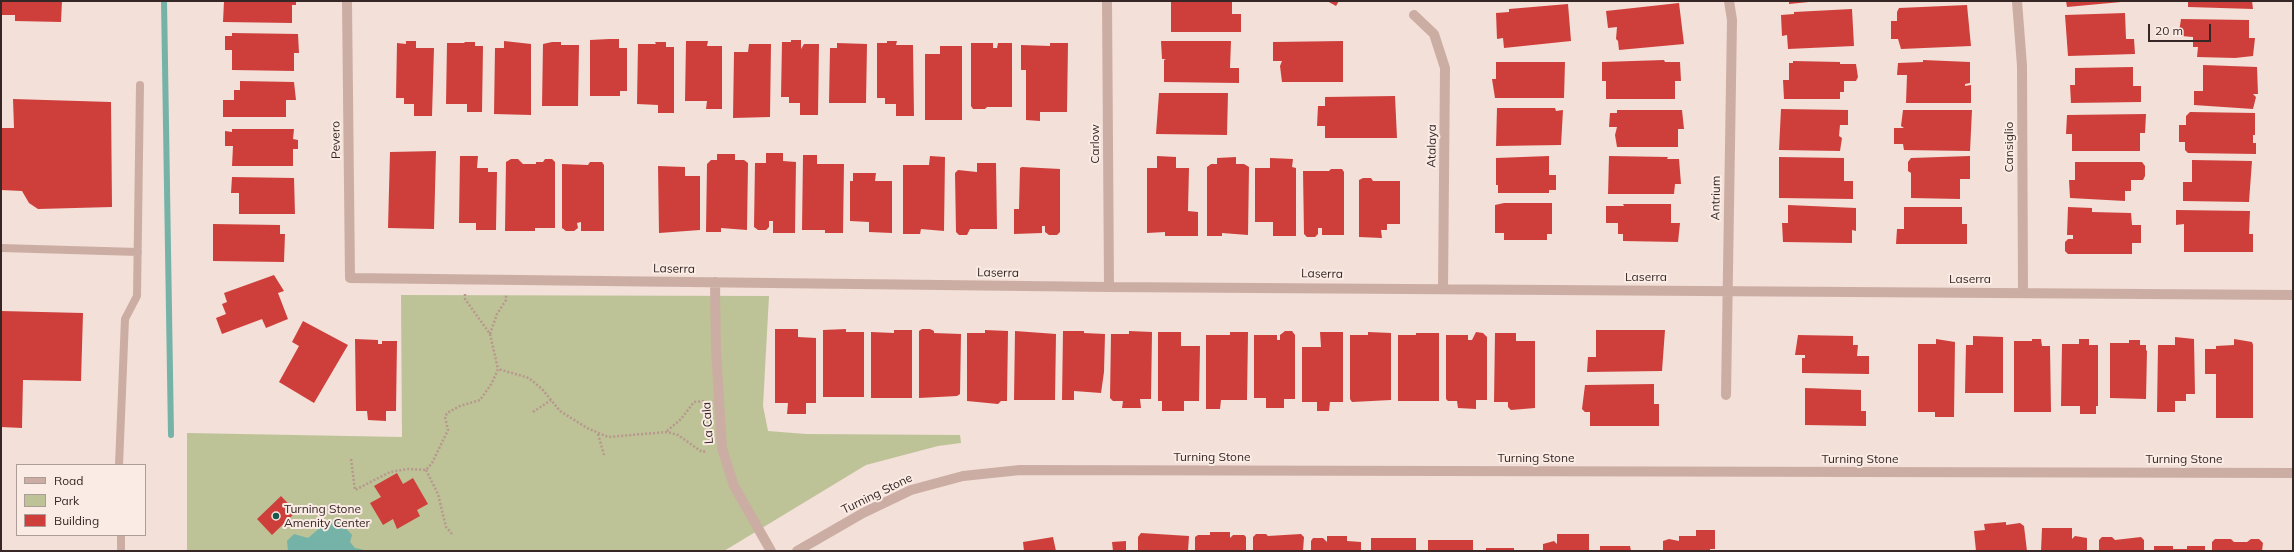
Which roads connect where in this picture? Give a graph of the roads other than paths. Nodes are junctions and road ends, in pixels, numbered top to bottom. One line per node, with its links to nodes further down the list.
1 (347, 1): 9 (street, Pevero)
2 (1107, 1): 11 (street, Carlow)
3 (1729, 1): 13 (street, Antrium)
4 (2017, 1): 14 (street, Cansiglio)
5 (1414, 15): 12 (street, Atalaya)
6 (140, 85): 8 (lane)
7 (1, 248): 8 (lane)
8 (138, 252): 17 (lane)
9 (350, 278): 10 (street, Laserra)
10 (715, 282): 11 (street, Laserra); 21 (street, La Cala)
11 (1109, 287): 12 (street, Laserra)
12 (1443, 288): 13 (street, Laserra)
13 (1728, 290): 14 (street, Laserra); 16 (street, Antrium)
14 (2022, 293): 15 (street, Laserra)
15 (2293, 295)
16 (1726, 395)
17 (119, 464)
18 (2293, 473): 22 (street, Turning Stone)
19 (121, 536): 20 (lane)
20 (121, 551)
21 (771, 551)
22 (797, 551)

